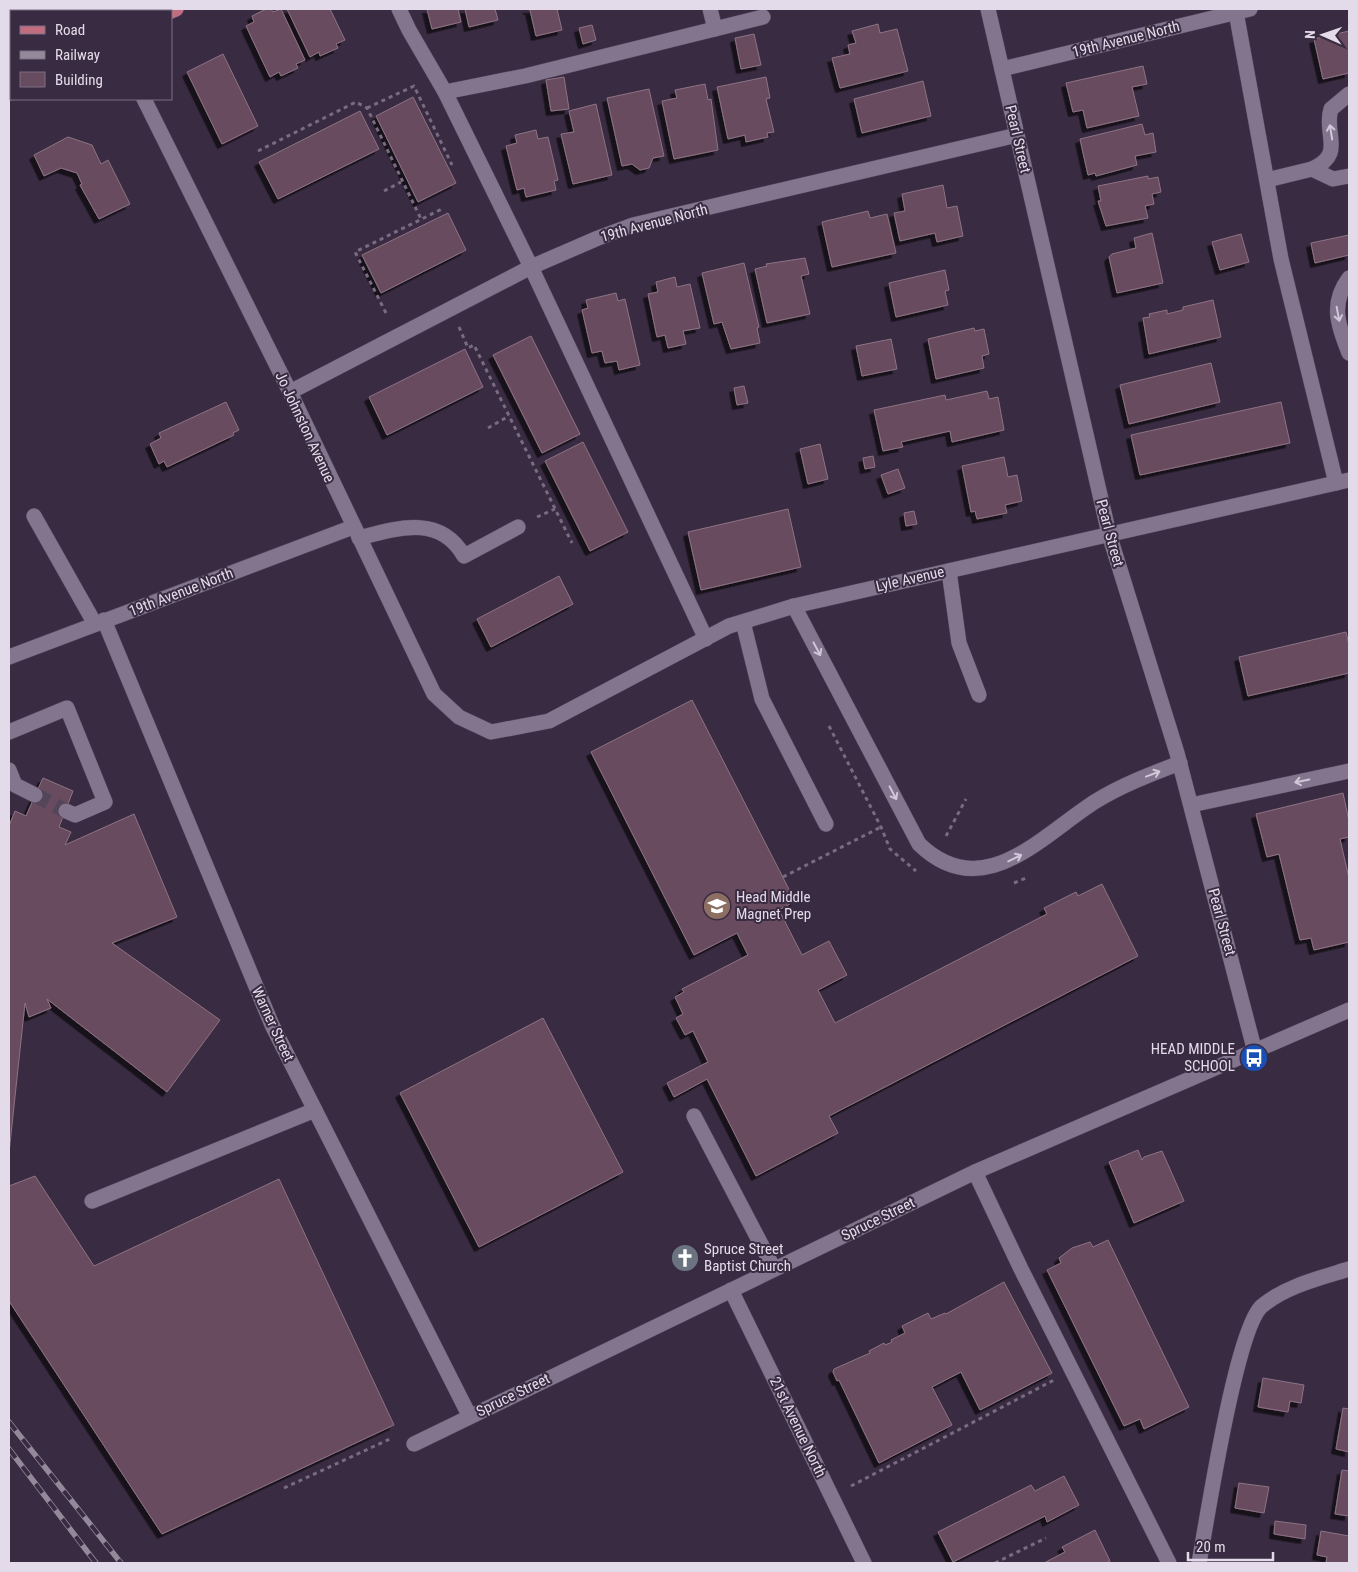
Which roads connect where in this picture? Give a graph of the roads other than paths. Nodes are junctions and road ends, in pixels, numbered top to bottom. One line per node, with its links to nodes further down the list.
1 (399, 9): 8 (street)
2 (710, 9): 6 (street)
3 (988, 9): 7 (street, Pearl Street)
4 (1243, 10): 7 (street, 19th Avenue North); 14 (street)
5 (763, 17): 6 (street)
6 (714, 29): 8 (street)
7 (1002, 69): 11 (street, Pearl Street)
8 (445, 92): 15 (street)
9 (1349, 94): 12 (street, one-way to 9)
10 (144, 100): 18 (street, Jo Johnston Avenue)
11 (1017, 135): 15 (street, 19th Avenue North); 23 (street, Pearl Street)
12 (1312, 169): 13 (street); 14 (street)
13 (1349, 176)
14 (1267, 180): 19 (street)
15 (531, 267): 18 (street, 19th Avenue North); 28 (street)
16 (1349, 278): 17 (street, one-way to 17)
17 (1349, 353)
18 (290, 392): 22 (street, Jo Johnston Avenue)
19 (1343, 482): 23 (street, Lyle Avenue)
20 (34, 516): 26 (street, Warner Street)
21 (518, 527): 22 (street, 19th Avenue North)
22 (356, 533): 26 (street, 19th Avenue North); 32 (street, Jo Johnston Avenue)
23 (1109, 534): 24 (street, Lyle Avenue); 33 (street, Pearl Street)
24 (949, 571): 25 (street, Lyle Avenue); 30 (street)
25 (794, 606): 27 (street, Lyle Avenue); 33 (street, one-way to 33)
26 (100, 622): 29 (street, 19th Avenue North); 42 (street, Warner Street)
27 (744, 622): 28 (street, Lyle Avenue); 39 (street)
28 (706, 639): 32 (street, Lyle Avenue)
29 (9, 657)
30 (979, 696)
31 (9, 732): 38 (street)
32 (490, 732)
33 (1180, 763): 37 (street, Pearl Street)
34 (9, 770): 36 (street)
35 (1349, 771): 37 (street, one-way to 37)
36 (35, 796)
37 (1191, 805): 41 (street, Pearl Street)
38 (66, 811)
39 (826, 824)
40 (1349, 1010): 41 (street, Spruce Street)
41 (1256, 1052): 44 (street, Spruce Street)
42 (315, 1110): 45 (street); 49 (street, Warner Street)
43 (694, 1116): 46 (street)
44 (975, 1172): 46 (street, Spruce Street); 52 (street)
45 (92, 1201)
46 (774, 1269): 48 (street, Spruce Street)
47 (1349, 1269): 53 (street)
48 (731, 1290): 49 (street, Spruce Street); 51 (street, 21st Avenue North)
49 (470, 1416): 50 (street, Spruce Street)
50 (414, 1444)
51 (864, 1563)
52 (1169, 1563)
53 (1199, 1563)

